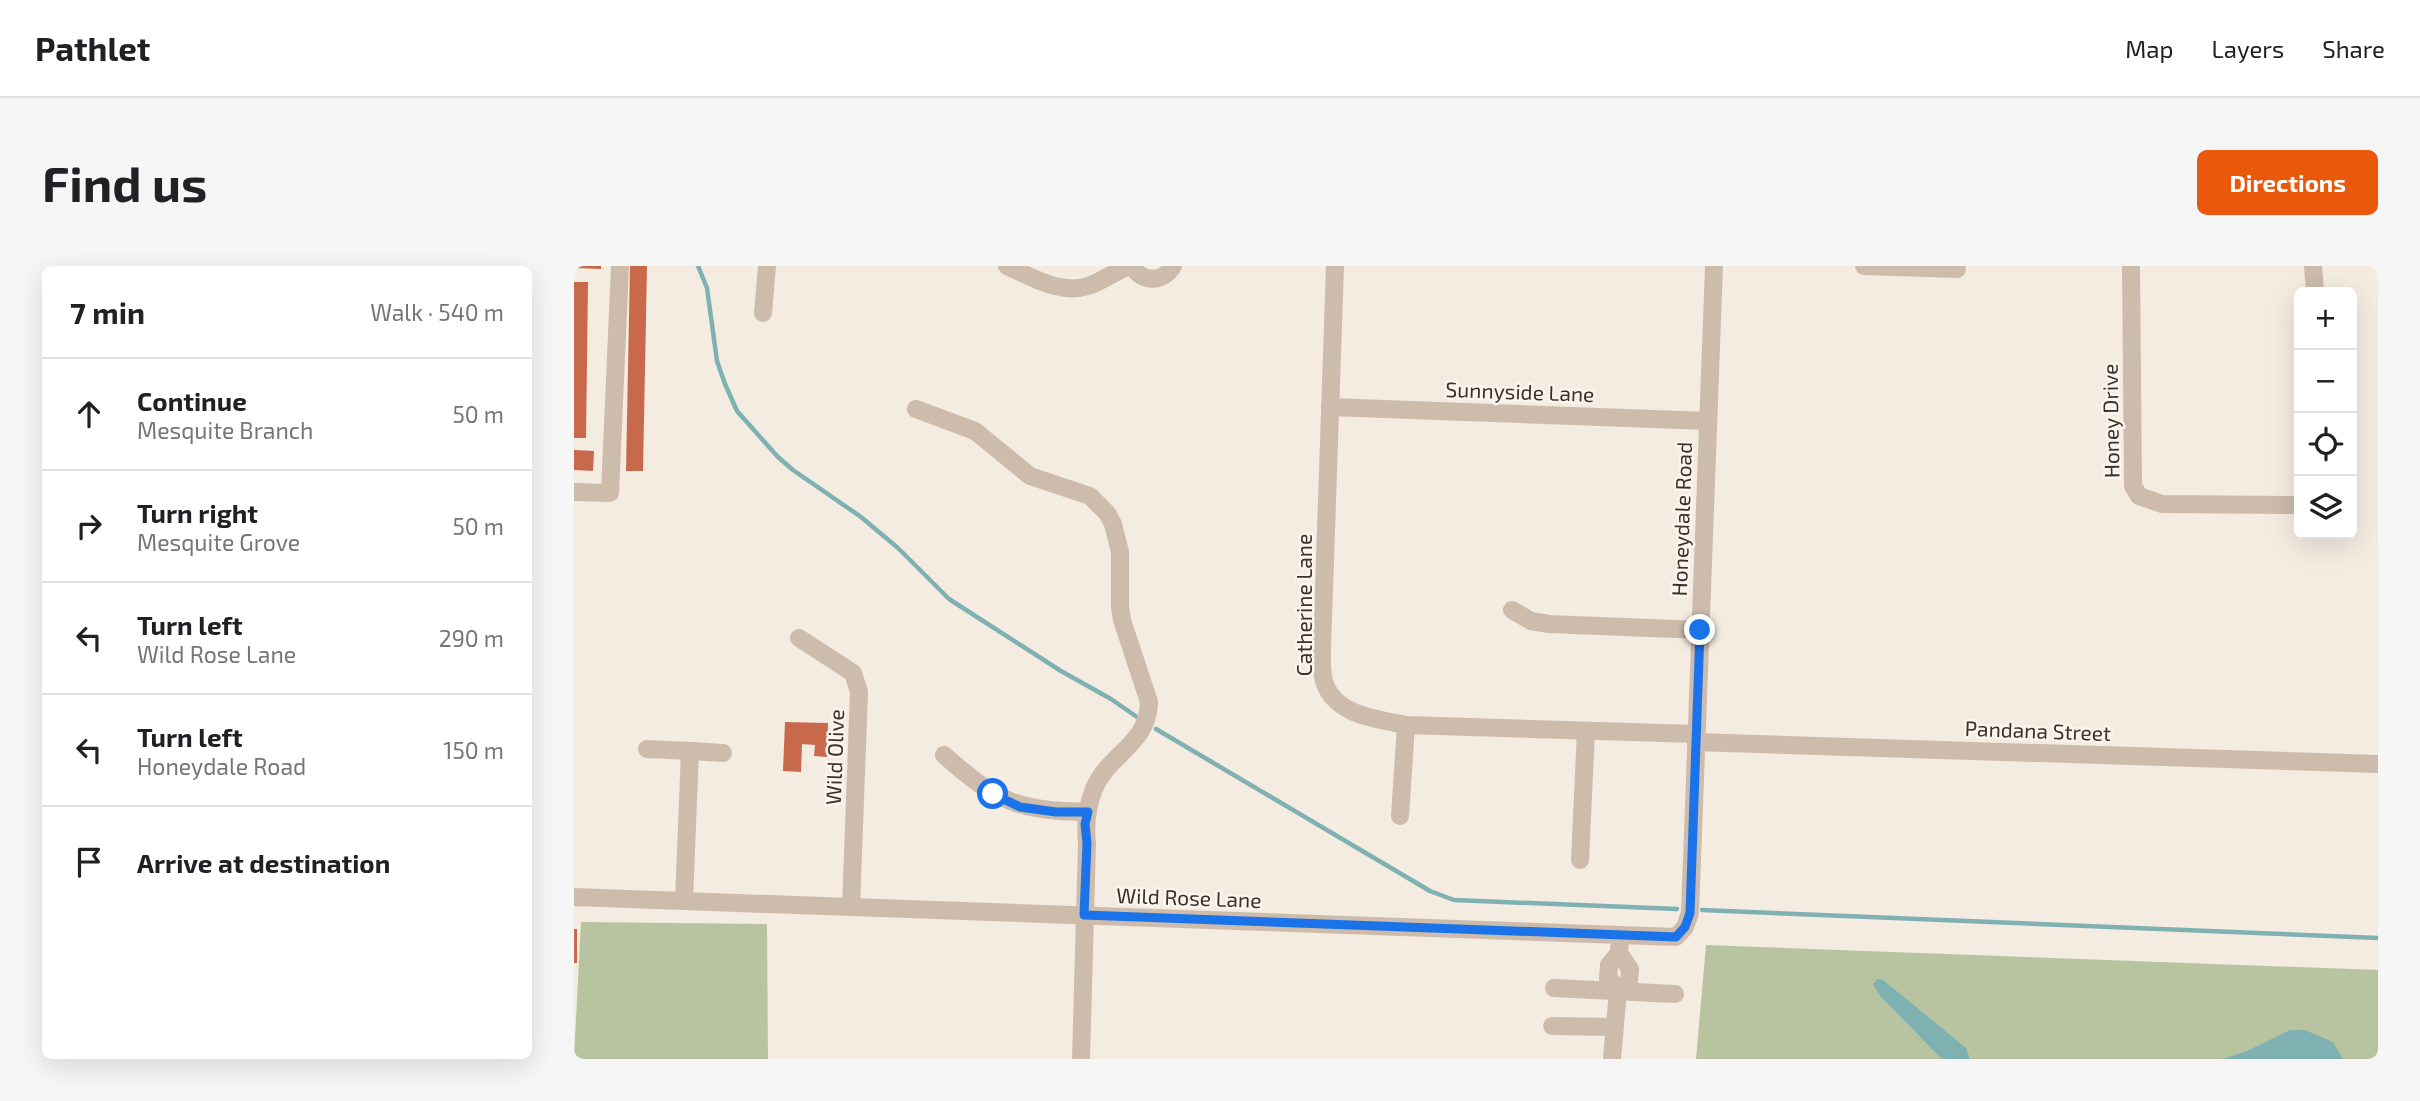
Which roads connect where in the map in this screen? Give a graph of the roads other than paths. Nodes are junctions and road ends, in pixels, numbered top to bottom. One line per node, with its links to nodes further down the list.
1 (620, 266): 17 (street)
2 (767, 266): 13 (street)
3 (1007, 266): 4 (street)
4 (1130, 266): 5 (street)
5 (1174, 266)
6 (1335, 266): 14 (street, Catherine Lane)
7 (1714, 266): 16 (street, Honeydale Road)
8 (1864, 266): 11 (street)
9 (2131, 266): 18 (street, Honey Drive)
10 (2313, 266): 12 (street)
11 (1957, 269)
12 (2315, 287)
13 (763, 313)
14 (1330, 407): 16 (street, Sunnyside Lane); 22 (street, Catherine Lane)
15 (916, 409): 30 (street)
16 (1708, 421): 20 (street, Honeydale Road)
17 (574, 492)
18 (2294, 505)
19 (1512, 610): 20 (street)
20 (1700, 630): 24 (street, Honeydale Road)
21 (799, 638): 35 (street, Wild Olive)
22 (1406, 725): 23 (street, Catherine Lane); 31 (street)
23 (1586, 732): 24 (street, Catherine Lane); 32 (street)
24 (1696, 738): 29 (street, Pandana Street); 38 (street, Honeydale Road)
25 (647, 749): 26 (street)
26 (690, 751): 27 (street); 34 (street)
27 (723, 753)
28 (944, 755): 30 (street)
29 (2378, 764)
30 (1088, 812): 36 (street)
31 (1400, 816)
32 (1580, 860)
33 (574, 897): 34 (street, Wild Rose Lane)
34 (684, 901): 35 (street, Wild Rose Lane)
35 (852, 907): 36 (street, Wild Rose Lane)
36 (1084, 915): 37 (street, Wild Rose Lane); 44 (street)
37 (1620, 935): 38 (street, Wild Rose Lane); 40 (street)
38 (1676, 937)
39 (1554, 988): 40 (street)
40 (1618, 990): 41 (street); 43 (street)
41 (1675, 994)
42 (1552, 1026): 43 (street)
43 (1614, 1027): 45 (street)
44 (1081, 1059)
45 (1612, 1059)

